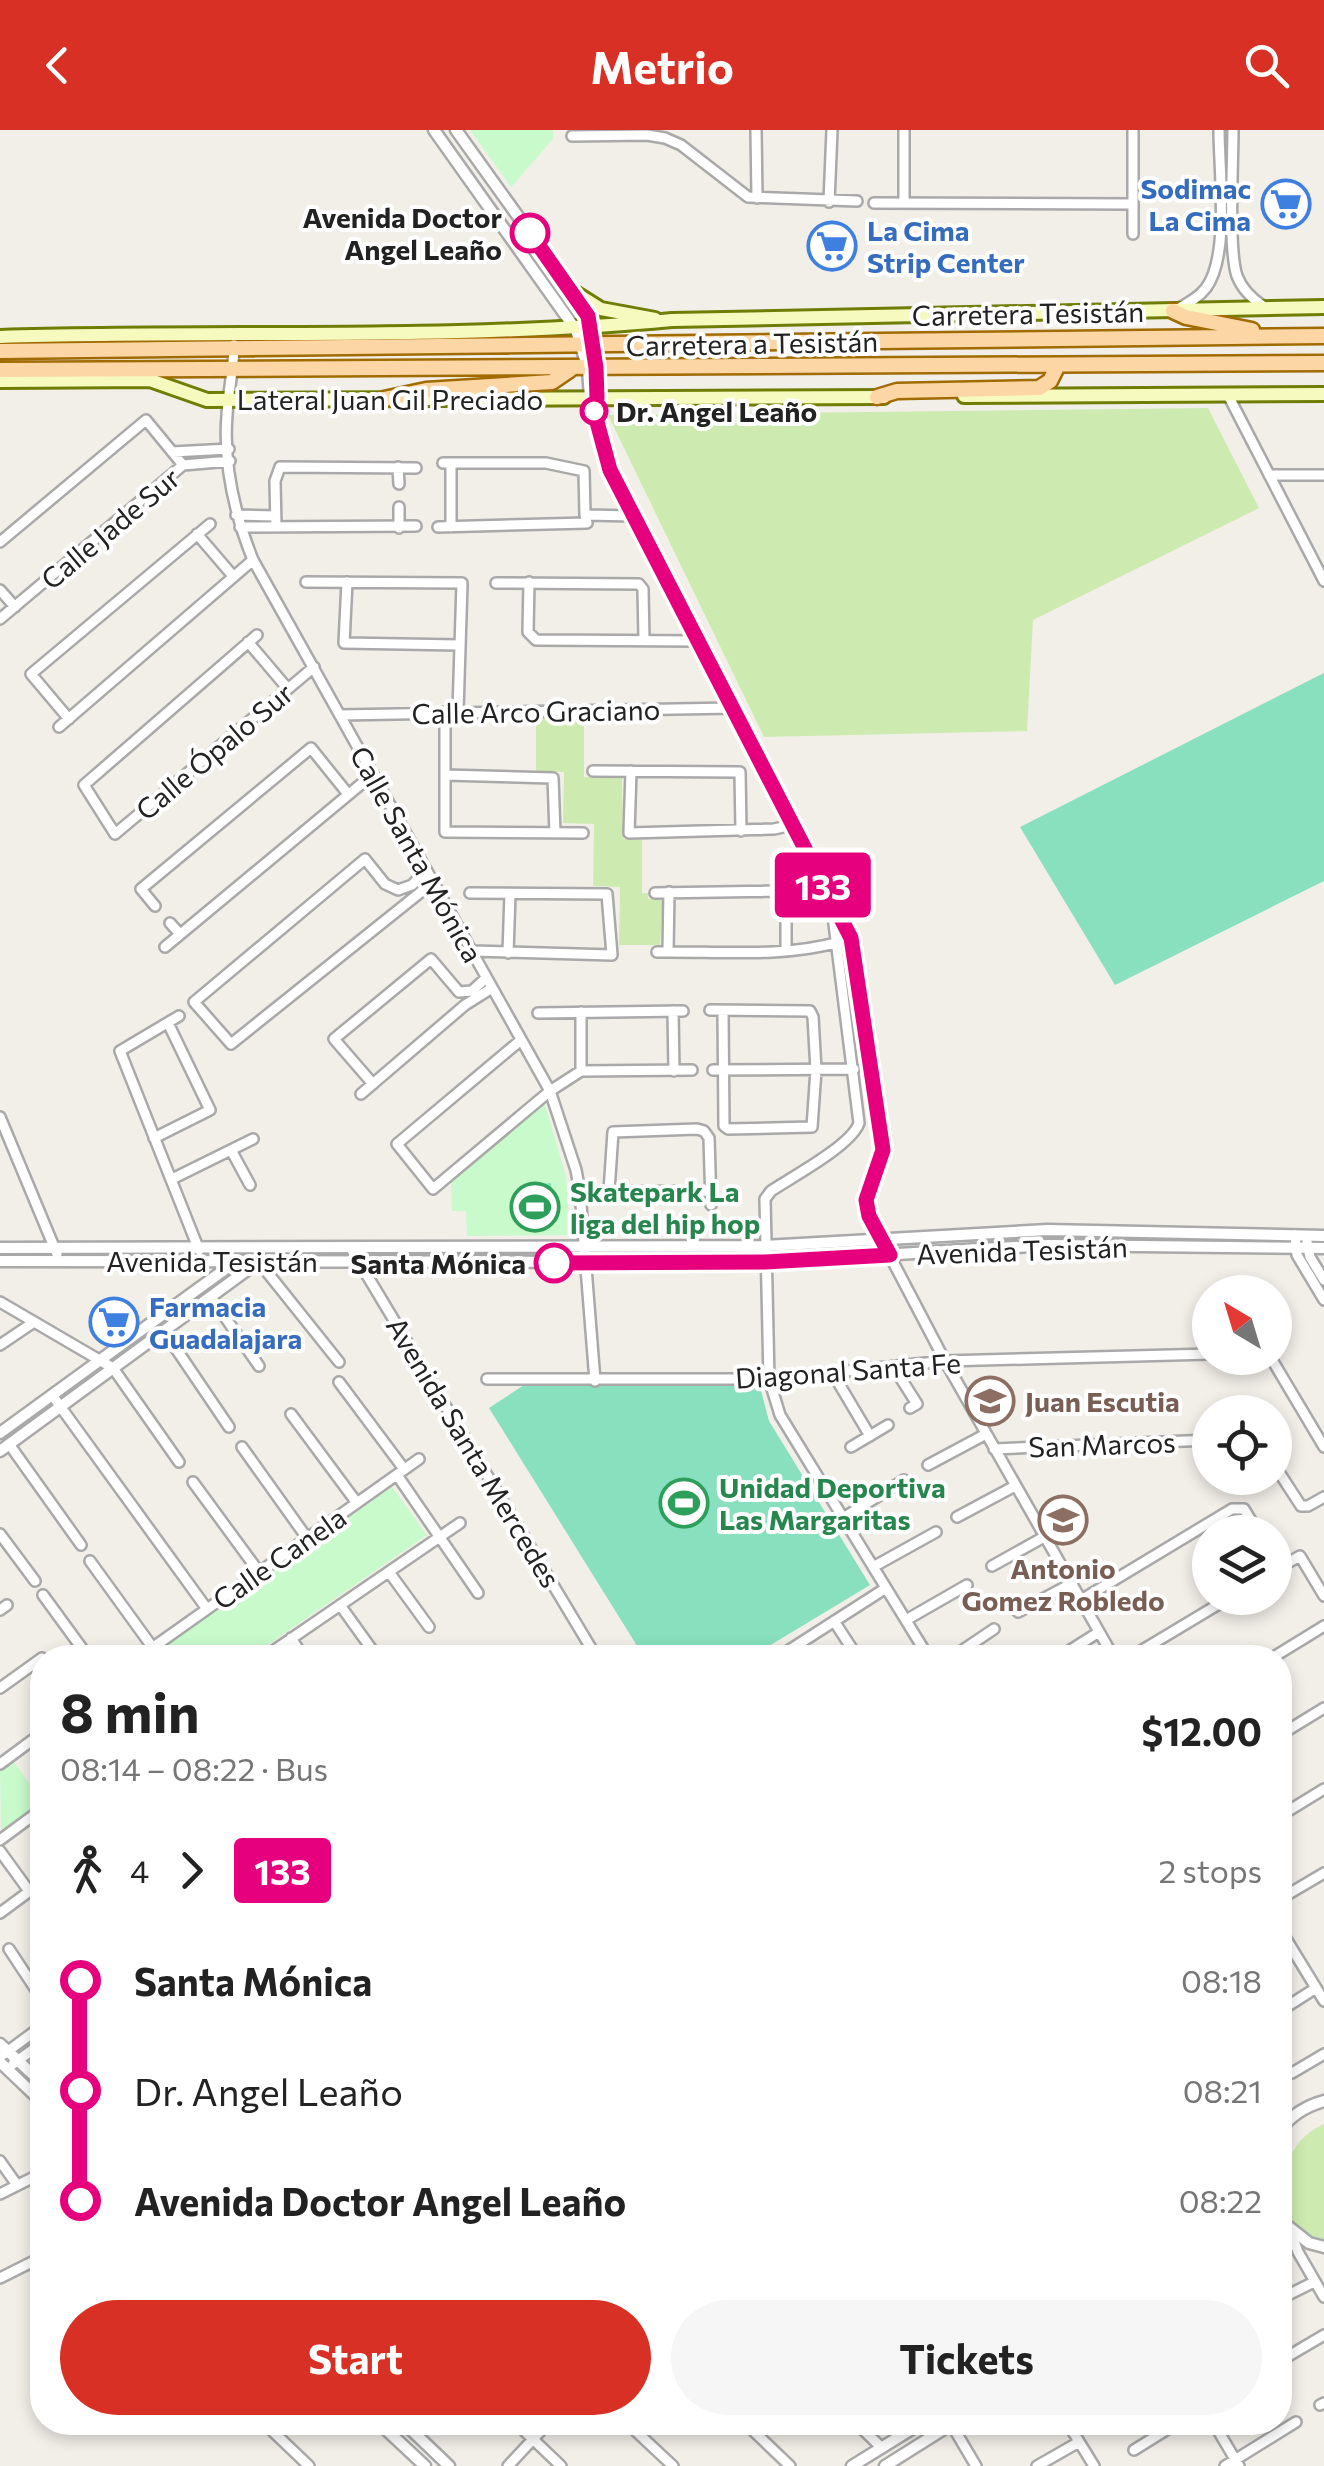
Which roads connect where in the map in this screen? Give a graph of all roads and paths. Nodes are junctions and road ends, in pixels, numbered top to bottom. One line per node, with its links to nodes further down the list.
1 (434, 130): 19 (street)
2 (456, 130): 13 (street)
3 (682, 130): 11 (street)
4 (756, 130): 12 (street)
5 (832, 130): 14 (street)
6 (904, 130): 17 (street)
7 (1133, 130): 18 (street)
8 (1219, 130): 21 (street)
9 (1233, 130): 20 (street)
10 (572, 136): 11 (street)
11 (681, 145): 12 (street)
12 (757, 198): 14 (street)
13 (506, 200): 19 (street); 23 (street)
14 (829, 202): 15 (street)
15 (857, 202)
16 (874, 202): 17 (street)
17 (904, 202): 18 (street)
18 (1132, 204): 22 (street)
19 (492, 210): 28 (street)
20 (1234, 228): 21 (street); 24 (street)
21 (1219, 230): 26 (street)
22 (1133, 234)
23 (574, 292): 27 (main road); 28 (street)
24 (1263, 306): 25 (main road, Carretera Tesistán); 26 (main road, Carretera Tesistán)
25 (1324, 306)
26 (1173, 310): 27 (main road, Carretera Tesistán); 30 (main road)
27 (668, 320): 28 (main road)
28 (584, 329): 33 (main road); 34 (street)
29 (0, 336): 32 (main road)
30 (1277, 336): 31 (main road, Carretera a Tesistán); 34 (main road, Carretera a Tesistán)
31 (1324, 336)
32 (93, 343): 33 (main road, Carretera a Tesistán); 35 (main road, Carretera a Tesistán)
33 (234, 343): 34 (main road, Carretera a Tesistán); 41 (street, Calle Santa Mónica)
34 (588, 346): 39 (street)
35 (0, 351)
36 (1324, 363): 37 (main road, Carretera a Tesistán)
37 (1058, 365): 39 (main road, Carretera a Tesistán); 45 (main road)
38 (572, 369): 39 (main road, Carretera a Tesistán); 41 (main road, Carretera a Tesistán); 47 (main road)
39 (592, 369): 48 (street)
40 (0, 370): 41 (main road, Carretera a Tesistán)
41 (234, 370): 46 (street, Calle Santa Mónica)
42 (0, 382): 46 (main road, Lateral Juan Gil Preciado)
43 (1324, 394): 44 (main road, Lateral Juan Gil Preciado)
44 (1228, 395): 45 (main road, Lateral Juan Gil Preciado); 55 (street)
45 (877, 397): 48 (main road, Lateral Juan Gil Preciado)
46 (229, 399): 47 (main road, Lateral Juan Gil Preciado); 49 (street, Calle Santa Mónica)
47 (384, 399): 48 (main road, Lateral Juan Gil Preciado)
48 (594, 402): 61 (street)
49 (228, 449): 50 (street); 51 (street, Calle Santa Mónica)
50 (172, 452): 52 (street); 70 (street)
51 (230, 461): 52 (street, Calle Jade Sur); 59 (street, Calle Santa Mónica)
52 (184, 464): 81 (street, Calle Jade Sur)
53 (398, 468): 54 (street); 57 (street); 62 (street)
54 (416, 468)
55 (1270, 475): 56 (street); 71 (street)
56 (1324, 475)
57 (399, 484)
58 (399, 507): 68 (street)
59 (236, 515): 62 (street); 64 (street, Calle Santa Mónica)
60 (585, 515): 61 (street); 67 (street); 67 (street)
61 (634, 516): 84 (street)
62 (275, 521): 64 (street); 68 (street)
63 (210, 524): 69 (street)
64 (240, 526): 73 (street, Calle Santa Mónica)
65 (416, 526): 68 (street)
66 (438, 527): 67 (street)
67 (451, 527)
68 (399, 528)
69 (197, 534): 74 (street); 92 (street)
70 (0, 542)
71 (1310, 554): 72 (street); 75 (street)
72 (1324, 554)
73 (253, 560): 74 (street); 86 (street, Calle Santa Mónica)
74 (233, 576): 92 (street)
75 (1324, 581)
76 (306, 582): 77 (street)
77 (347, 582): 85 (street); 85 (street)
78 (529, 582): 79 (street); 83 (street); 83 (street)
79 (496, 583)
80 (0, 590): 81 (street)
81 (15, 607): 82 (street, Calle Jade Sur)
82 (0, 620)
83 (644, 640): 84 (street)
84 (698, 641): 88 (street)
85 (459, 645): 89 (street)
86 (314, 667): 87 (street, Calle Ópalo Sur); 91 (street, Calle Santa Mónica)
87 (288, 689): 87 (street, Calle Ópalo Sur)
88 (732, 708): 89 (street, Calle Arco Graciano); 99 (street)
89 (458, 711): 90 (street, Calle Arco Graciano)
90 (445, 712): 91 (street, Calle Arco Graciano); 97 (street)
91 (340, 715): 96 (street, Calle Santa Mónica)
92 (69, 719): 93 (street)
93 (59, 728)
94 (592, 771): 95 (street)
95 (631, 771): 100 (street); 100 (street)
96 (372, 774): 98 (street); 103 (street, Calle Santa Mónica)
97 (445, 775): 101 (street); 101 (street)
98 (348, 794): 110 (street); 112 (street)
99 (792, 824): 100 (street); 109 (street)
100 (741, 831)
101 (555, 833): 102 (street)
102 (584, 833)
103 (426, 871): 104 (street, Calle Santa Mónica); 104 (street)
104 (432, 883): 117 (street, Calle Santa Mónica)
105 (655, 892): 106 (street)
106 (669, 892): 116 (street); 116 (street)
107 (470, 893): 108 (street)
108 (510, 894): 118 (street); 118 (street)
109 (831, 900): 113 (street); 114 (street)
110 (154, 906)
111 (170, 923): 112 (street)
112 (180, 934): 115 (street)
113 (851, 938): 114 (street); 137 (street)
114 (838, 942): 116 (street); 131 (street)
115 (164, 946)
116 (786, 950)
117 (472, 952): 118 (street); 119 (street, Calle Santa Mónica)
118 (508, 953)
119 (489, 983): 126 (street, Calle Santa Mónica); 133 (street); 133 (street)
120 (710, 1010): 121 (street)
121 (722, 1011): 129 (street); 130 (street)
122 (580, 1012): 123 (street); 127 (street); 132 (street)
123 (538, 1013)
124 (179, 1016): 125 (street)
125 (168, 1022): 139 (street); 139 (street)
126 (521, 1040): 134 (street, Calle Santa Mónica); 134 (street)
127 (674, 1070): 128 (street); 132 (street)
128 (692, 1070)
129 (718, 1070): 130 (street); 130 (street)
130 (816, 1070): 131 (street)
131 (854, 1070): 138 (street)
132 (581, 1071): 134 (street)
133 (372, 1084): 135 (street)
134 (550, 1092): 146 (street, Calle Santa Mónica)
135 (361, 1094)
136 (0, 1117): 157 (street)
137 (880, 1122): 138 (street); 149 (street)
138 (859, 1123): 152 (street)
139 (154, 1138): 142 (street)
140 (253, 1139): 141 (street)
141 (231, 1150): 142 (street); 143 (street)
142 (172, 1179): 159 (street)
143 (250, 1186)
144 (609, 1191): 145 (street); 145 (street); 146 (street)
145 (711, 1191): 147 (street)
146 (580, 1192): 151 (street, Calle Santa Mónica)
147 (711, 1205)
148 (1324, 1236): 150 (street, Avenida Tesistán)
149 (882, 1239): 150 (street, Avenida Tesistán); 152 (street, Avenida Tesistán); 160 (street)
150 (1301, 1242): 156 (street, Avenida Tesistán); 160 (street, Avenida Tesistán); 168 (street); 170 (street)
151 (585, 1246): 152 (street, Avenida Tesistán); 153 (street, Avenida Tesistán); 167 (street, Calle Santa Mónica)
152 (764, 1246): 166 (street)
153 (350, 1247): 155 (street, Avenida Tesistán); 161 (street, Avenida Santa Mercedes)
154 (0, 1248): 157 (street, Avenida Tesistán)
155 (277, 1248): 158 (street, Avenida Tesistán); 165 (street)
156 (1324, 1248)
157 (55, 1249): 159 (street, Avenida Tesistán); 163 (street)
158 (252, 1249): 159 (street, Avenida Tesistán); 164 (street)
159 (199, 1250)
160 (890, 1255): 166 (street, Avenida Tesistán); 177 (street)
161 (358, 1260): 165 (street, Avenida Tesistán); 167 (street, Avenida Tesistán); 256 (street, Avenida Santa Mercedes)
162 (0, 1261): 163 (street, Avenida Tesistán)
163 (60, 1261): 164 (street, Avenida Tesistán)
164 (234, 1262): 165 (street, Avenida Tesistán); 176 (street)
165 (258, 1262): 169 (street); 178 (street)
166 (765, 1262): 167 (street, Avenida Tesistán); 184 (street)
167 (586, 1263): 186 (street, Calle Santa Mónica)
168 (1324, 1280)
169 (211, 1297): 173 (street); 179 (street)
170 (1324, 1300)
171 (0, 1302): 172 (street)
172 (34, 1322): 174 (street); 176 (street)
173 (164, 1331): 181 (street); 193 (street)
174 (0, 1346)
175 (1192, 1354): 177 (street, Diagonal Santa Fe)
176 (99, 1361): 181 (street); 188 (street)
177 (945, 1361): 180 (street, Diagonal Santa Fe); 195 (street)
178 (339, 1362)
179 (259, 1366)
180 (892, 1366): 182 (street, Diagonal Santa Fe); 190 (street)
181 (112, 1368): 189 (street); 204 (street)
182 (832, 1372): 184 (street, Diagonal Santa Fe); 196 (street)
183 (1281, 1375): 201 (street)
184 (769, 1378): 186 (street, Diagonal Santa Fe); 216 (street)
185 (486, 1380): 186 (street, Diagonal Santa Fe)
186 (595, 1380)
187 (339, 1382): 206 (street)
188 (52, 1395): 189 (street); 194 (street)
189 (60, 1407): 198 (street); 240 (street)
190 (910, 1408)
191 (291, 1414): 212 (street)
192 (888, 1425): 196 (street)
193 (229, 1427)
194 (0, 1433)
195 (986, 1434): 202 (street); 205 (street)
196 (870, 1436): 200 (street)
197 (1192, 1441): 202 (street, San Marcos)
198 (5, 1447): 224 (street)
199 (242, 1447): 223 (street)
200 (851, 1447)
201 (1324, 1447)
202 (994, 1449): 209 (street)
203 (419, 1459): 206 (street, Calle Canela)
204 (180, 1462)
205 (928, 1465)
206 (401, 1472): 212 (street, Calle Canela); 221 (street)
207 (904, 1480): 216 (street)
208 (194, 1482): 229 (street)
209 (1015, 1486): 215 (street); 222 (street)
210 (1292, 1492): 211 (street)
211 (1324, 1497)
212 (357, 1503): 223 (street, Calle Canela)
213 (1224, 1515): 214 (street)
214 (1248, 1515)
215 (956, 1517)
216 (843, 1518): 228 (street)
217 (460, 1523): 221 (street)
218 (936, 1532): 228 (street)
219 (0, 1534): 231 (street)
220 (1192, 1534): 238 (street)
221 (439, 1537): 230 (street); 235 (street)
222 (1044, 1537): 227 (street); 232 (street)
223 (308, 1538): 229 (street, Calle Canela)
224 (81, 1545)
225 (1292, 1559): 237 (street)
226 (90, 1560): 251 (street)
227 (992, 1566)
228 (873, 1567): 234 (street)
229 (259, 1572): 240 (street, Calle Canela)
230 (389, 1572): 239 (street); 246 (street)
231 (34, 1581)
232 (1072, 1584): 238 (street); 241 (street)
233 (968, 1585): 243 (street)
234 (886, 1588): 243 (street); 244 (street)
235 (478, 1593)
236 (43, 1595): 250 (street)
237 (1324, 1596)
238 (1081, 1600): 248 (street)
239 (340, 1605): 249 (street); 255 (street)
240 (207, 1609): 252 (street, Calle Canela)
241 (1018, 1612)
242 (1201, 1615): 263 (street)
243 (906, 1620): 259 (street)
244 (834, 1621): 257 (street); 258 (street)
245 (1324, 1626): 264 (street)
246 (429, 1627)
247 (994, 1630): 260 (street)
248 (1098, 1632): 261 (street); 262 (street)
249 (291, 1638): 253 (street); 254 (street)
250 (80, 1645)
251 (151, 1645)
252 (157, 1645)
253 (281, 1645)
254 (296, 1645)
255 (369, 1645)
256 (589, 1645)
257 (802, 1645)
258 (850, 1645)
259 (921, 1645)
260 (971, 1645)
261 (1078, 1645)
262 (1106, 1645)
263 (1151, 1645)
264 (1292, 1646)
265 (30, 1667): 266 (street)
266 (0, 1688)
267 (1324, 1708): 268 (street)
268 (1292, 1728)
269 (30, 1742): 270 (street)
270 (0, 1764)
271 (1324, 1789): 272 (street)
272 (1292, 1809)
273 (30, 1818): 274 (street)
274 (0, 1840)
275 (0, 1850): 277 (street)
276 (1324, 1874): 278 (street)
277 (29, 1892): 279 (street)
278 (1292, 1893)
279 (0, 1913)
280 (9, 1949): 282 (street)
281 (1292, 1951): 283 (street)
282 (30, 1981)
283 (1321, 1994): 284 (street)
284 (1292, 2005)
285 (30, 2036): 288 (street)
286 (30, 2052): 289 (street)
287 (1324, 2054): 291 (street)
288 (3, 2057): 289 (street); 292 (street)
289 (18, 2060): 290 (street)
290 (30, 2072)
291 (1292, 2073)
292 (30, 2088)
293 (1324, 2101): 294 (street)
294 (1292, 2116)
295 (0, 2161): 297 (street)
296 (30, 2179): 297 (street)
297 (17, 2185): 298 (street)
298 (0, 2194)
299 (1292, 2231): 301 (street)
300 (1292, 2234): 304 (street)
301 (1324, 2247)
302 (30, 2263): 303 (street)
303 (0, 2278)
304 (1314, 2282): 305 (street); 306 (street)
305 (1292, 2293)
306 (1324, 2297)
307 (1324, 2336): 308 (street)
308 (1292, 2355)
309 (1296, 2422): 310 (street)
310 (1292, 2425)
311 (277, 2435): 331 (street)
312 (392, 2435): 332 (street)
313 (417, 2435): 333 (street)
314 (528, 2435): 326 (street)
315 (537, 2435): 326 (street)
316 (640, 2435): 336 (street)
317 (758, 2435): 337 (street)
318 (869, 2435): 328 (street)
319 (902, 2435): 328 (street)
320 (933, 2435): 339 (street)
321 (959, 2435): 340 (street)
322 (1075, 2435): 327 (street)
323 (1158, 2435): 329 (street)
324 (1221, 2435): 330 (street)
325 (1277, 2435): 330 (street)
326 (533, 2440): 334 (street); 335 (street)
327 (1079, 2442): 341 (street); 342 (street)
328 (882, 2448): 338 (street)
329 (1134, 2450)
330 (1237, 2463): 343 (street)
331 (309, 2466)
332 (424, 2466)
333 (449, 2466)
334 (508, 2466)
335 (561, 2466)
336 (673, 2466)
337 (790, 2466)
338 (852, 2466)
339 (885, 2466)
340 (976, 2466)
341 (1037, 2466)
342 (1094, 2466)
343 (1225, 2466)

